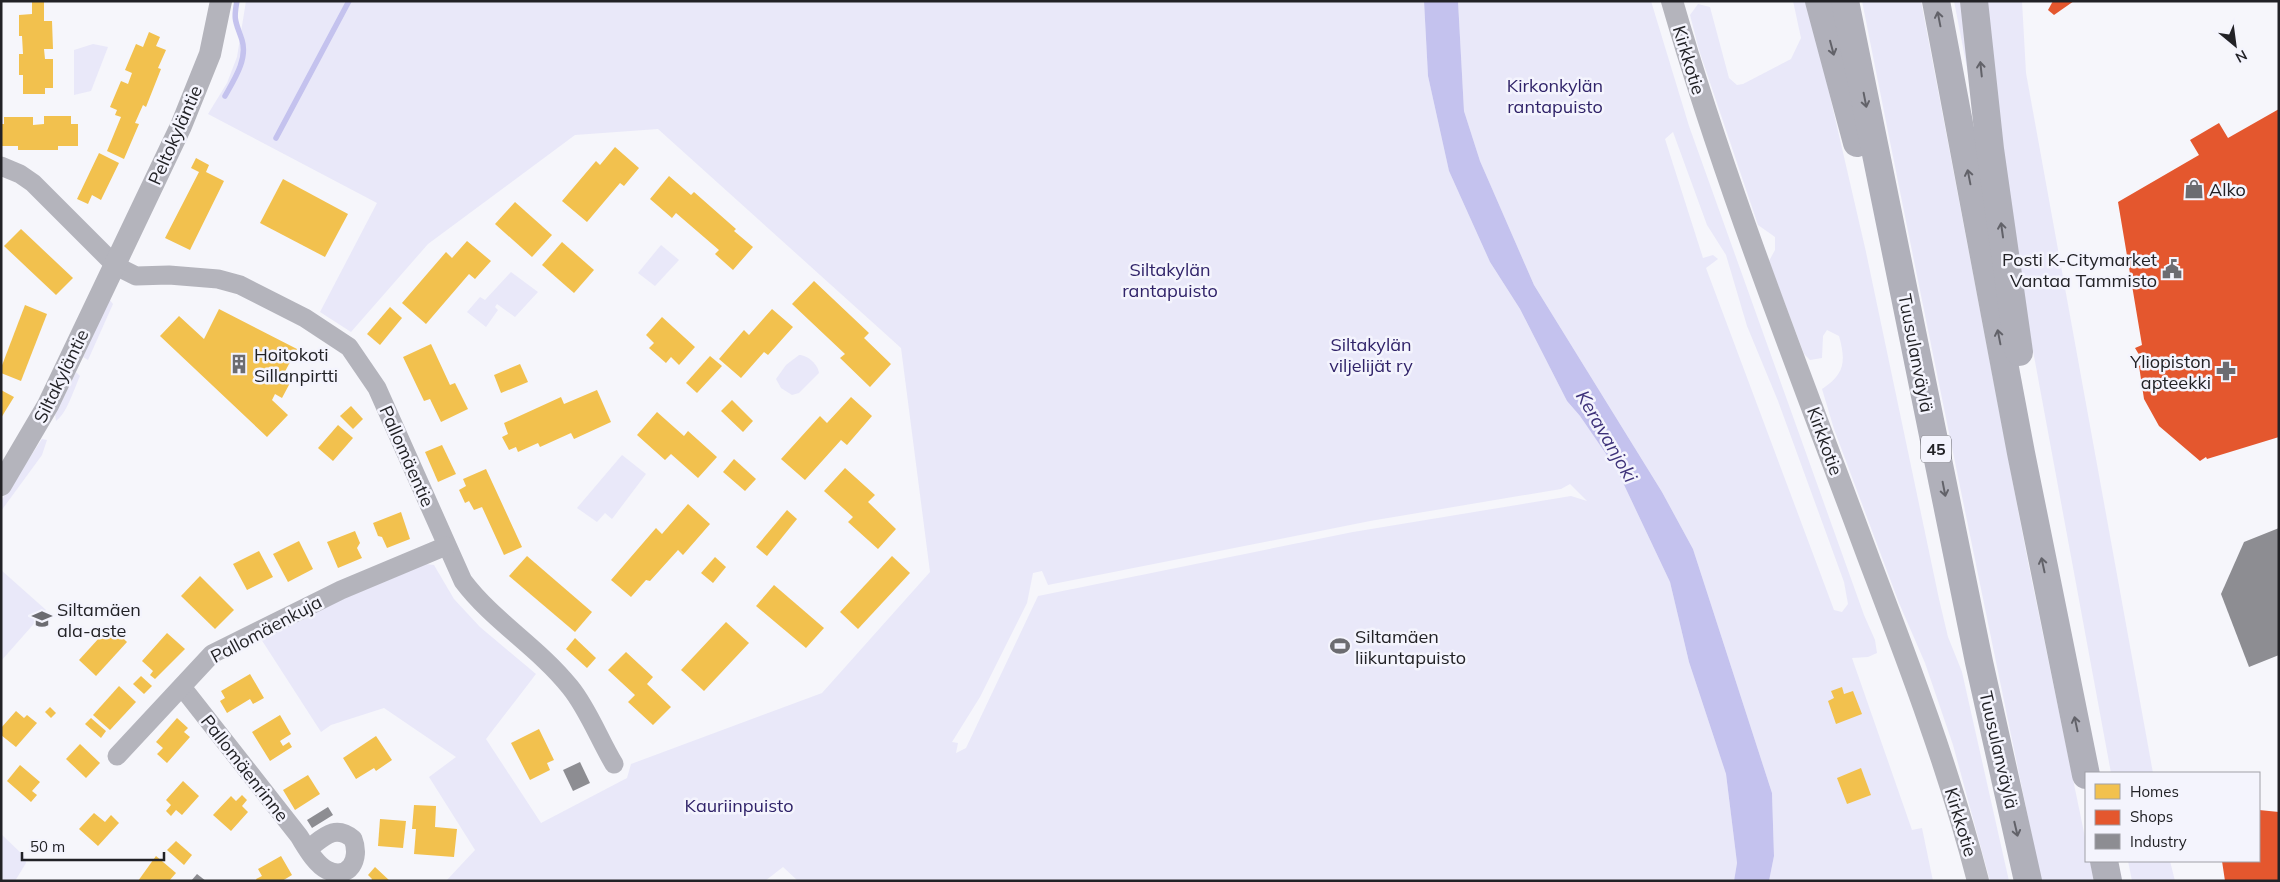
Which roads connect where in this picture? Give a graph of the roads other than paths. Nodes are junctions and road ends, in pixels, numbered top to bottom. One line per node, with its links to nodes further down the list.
1 (221, 1): 9 (street, Peltokyläntie)
2 (1672, 1): 19 (street, Kirkkotie)
3 (1820, 1): 8 (highway, one-way to 8)
4 (1845, 1): 8 (highway, Tuusulanväylä / 45, one-way to 8)
5 (1936, 1): 10 (highway, one-way to 5)
6 (1974, 1): 10 (highway, one-way to 6)
7 (1, 166): 9 (street)
8 (1892, 235): 20 (highway, Tuusulanväylä / 45, one-way to 20)
9 (116, 266): 11 (street, Siltakyläntie); 12 (street, Pallomäentie)
10 (2021, 454): 16 (highway, one-way to 10)
11 (1, 485)
12 (446, 546): 13 (street, Pallomäenkuja); 15 (street, Pallomäentie)
13 (182, 687): 14 (street, Pallomäenkuja); 17 (street, Pallomäenrinne)
14 (117, 756)
15 (614, 764)
16 (2085, 772)
17 (308, 849)
18 (2104, 862): 21 (highway)
19 (1978, 881)
20 (2028, 881)
21 (2108, 881)

